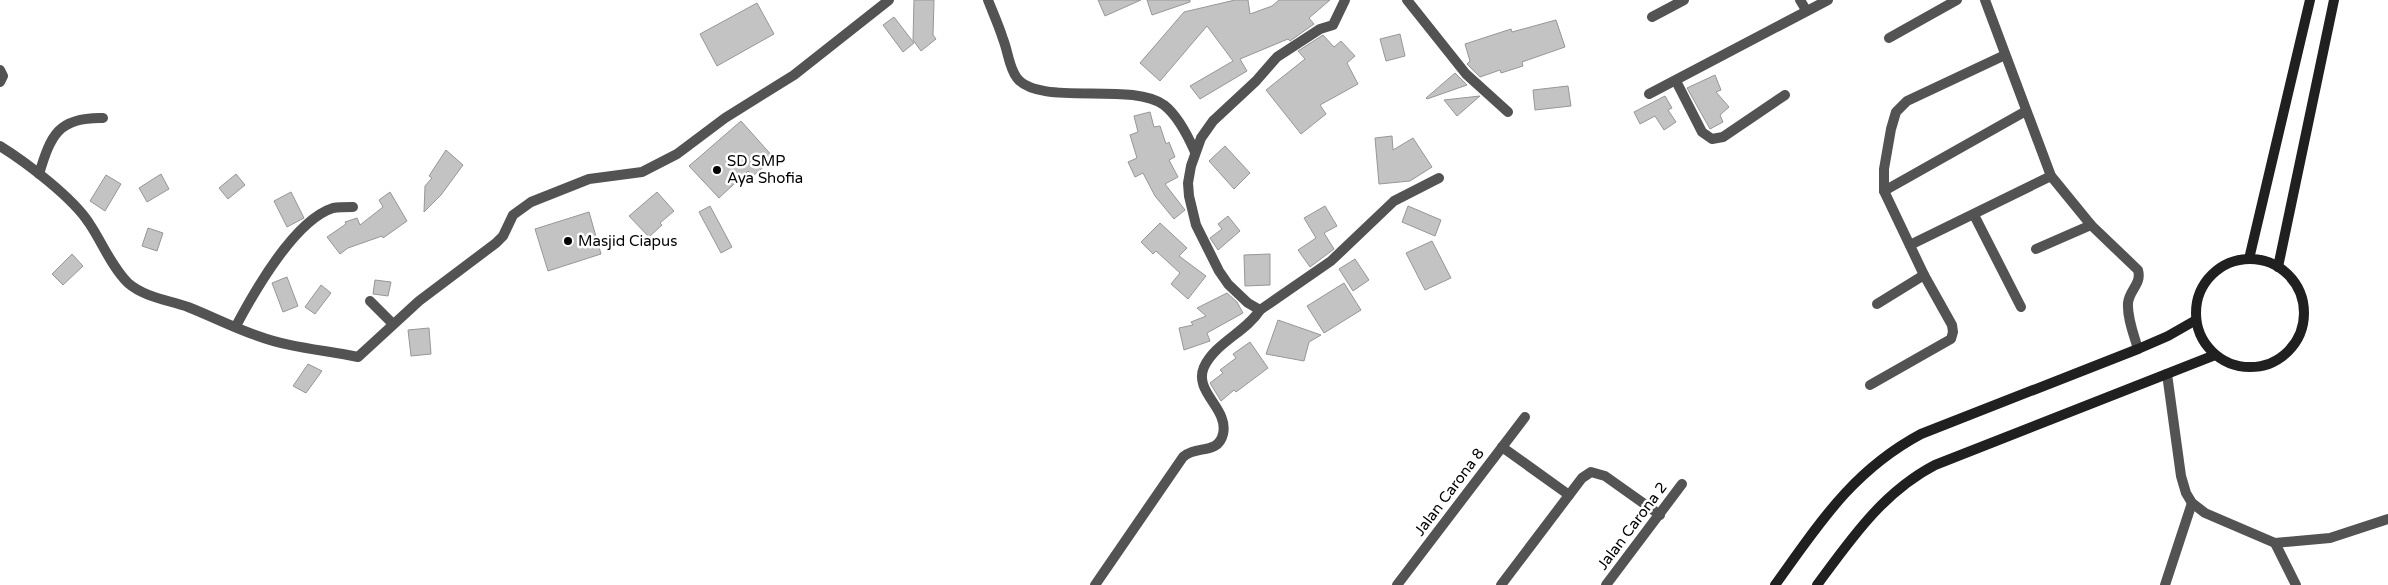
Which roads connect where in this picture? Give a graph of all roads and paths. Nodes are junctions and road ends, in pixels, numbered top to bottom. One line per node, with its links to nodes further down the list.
1 (988, 0): 25 (street)
2 (1345, 0): 25 (street)
3 (1406, 0): 22 (street)
4 (1684, 0): 13 (street)
5 (1800, 0): 12 (street)
6 (1828, 0): 12 (street)
7 (1957, 0): 14 (street)
8 (1985, 0): 15 (street)
9 (2310, 0): 35 (street)
10 (2334, 0): 36 (street)
11 (884, 2): 43 (street)
12 (1806, 10): 17 (street)
13 (1652, 17)
14 (1889, 38)
15 (2005, 55): 21 (street); 29 (street)
16 (0, 70): 18 (street)
17 (1676, 81): 19 (street); 20 (street)
18 (0, 82)
19 (1649, 94)
20 (1785, 96)
21 (2026, 111): 27 (street); 29 (street)
22 (1508, 112)
23 (103, 118): 26 (street)
24 (0, 146): 26 (street)
25 (1195, 152): 41 (street)
26 (39, 174): 44 (street)
27 (2051, 176): 31 (street); 32 (street)
28 (1440, 178): 41 (street)
29 (1884, 191): 33 (street)
30 (353, 206): 44 (street)
31 (1974, 214): 33 (street); 40 (street)
32 (2091, 225): 34 (street); 45 (street)
33 (1910, 245): 37 (street)
34 (2036, 249)
35 (2249, 259): 36 (street); 42 (street)
36 (2278, 266): 46 (street)
37 (1924, 275): 39 (street); 48 (street)
38 (370, 301): 43 (street)
39 (1877, 304)
40 (2021, 307)
41 (1260, 310): 57 (street)
42 (2196, 320): 45 (street); 46 (street)
43 (393, 324): 44 (street)
44 (236, 326)
45 (2138, 350): 61 (street)
46 (2215, 355): 47 (street)
47 (2167, 374): 53 (street); 62 (street)
48 (1870, 385)
49 (1524, 417): 50 (street, Jalan Carona 8)
50 (1502, 447): 52 (street); 58 (street, Jalan Carona 8)
51 (1682, 484): 54 (street, Jalan Carona 2)
52 (1569, 495): 54 (street); 59 (street)
53 (2192, 503): 56 (street); 63 (street)
54 (1660, 515): 60 (street, Jalan Carona 2)
55 (2388, 519): 56 (street)
56 (2275, 543): 64 (street)
57 (1095, 585)
58 (1397, 585)
59 (1501, 585)
60 (1606, 585)
61 (1775, 585)
62 (1816, 585)
63 (2165, 585)
64 (2296, 585)

